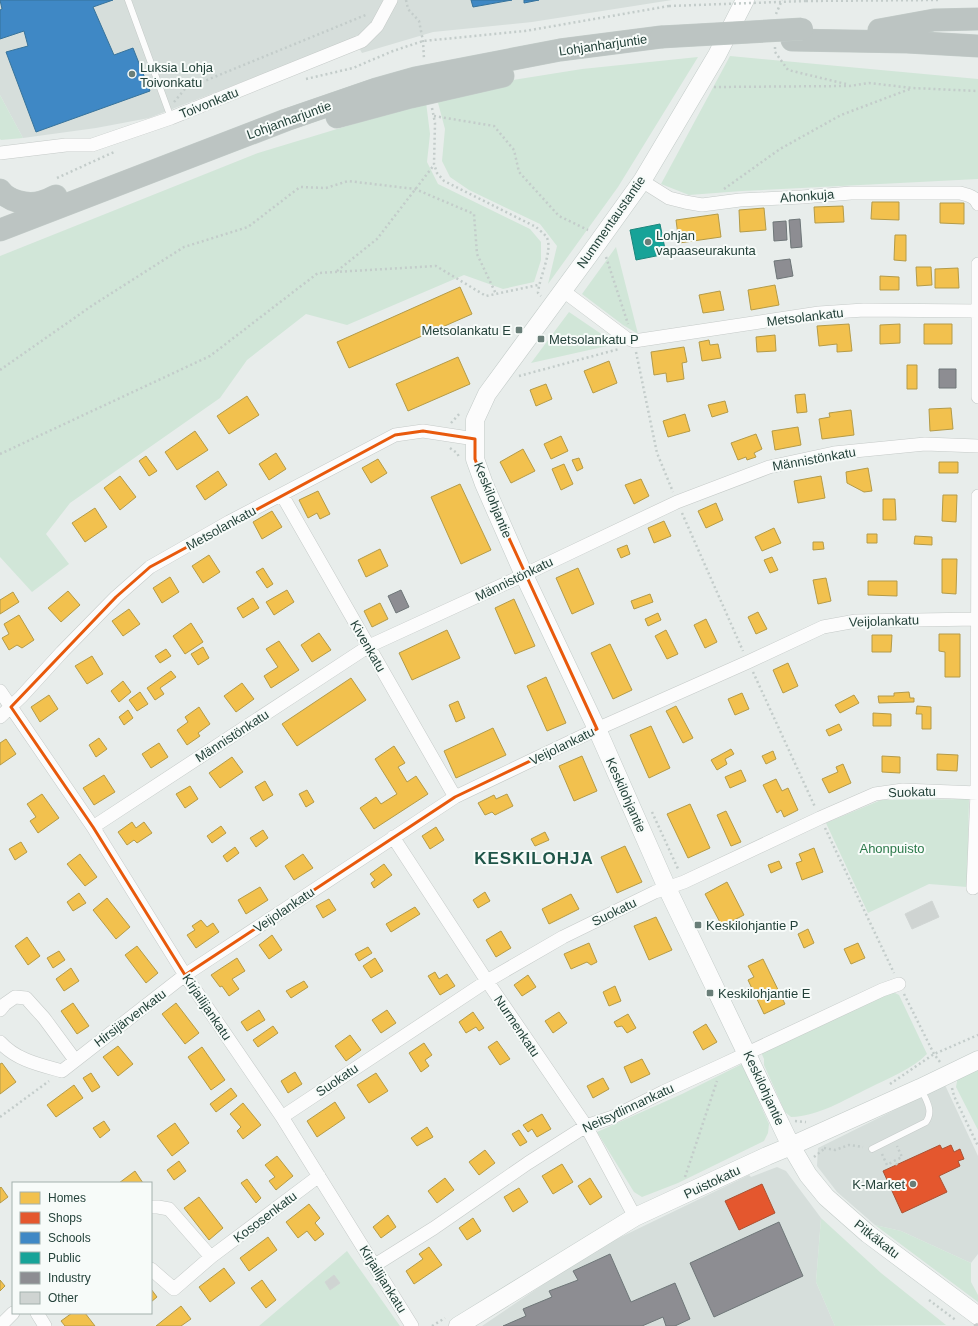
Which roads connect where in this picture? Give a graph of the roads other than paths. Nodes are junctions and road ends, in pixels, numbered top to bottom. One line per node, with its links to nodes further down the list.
1 (128, 0): 9 (lane)
2 (391, 0): 9 (street, Toivonkatu)
3 (745, 0): 11 (street, Nummentaustantie)
4 (978, 20): 5 (highway)
5 (879, 30): 6 (highway, Lohjanharjuntie); 7 (highway, Lohjanharjuntie)
6 (797, 34): 8 (highway, Lohjanharjuntie); 12 (highway, Lohjanharjuntie, bridge)
7 (978, 34)
8 (978, 46)
9 (169, 112): 10 (street, Toivonkatu)
10 (0, 153)
11 (642, 181): 14 (street, Ahonkuja); 17 (street, Nummentaustantie)
12 (124, 182): 13 (highway); 15 (highway, Lohjanharjuntie)
13 (0, 190)
14 (977, 202)
15 (4, 230)
16 (978, 264): 18 (street)
17 (562, 290): 18 (street, Metsolankatu); 20 (street, Nummentaustantie)
18 (978, 311): 19 (street)
19 (978, 397)
20 (475, 440): 22 (street, Metsolankatu); 24 (street, Keskilohjantie)
21 (978, 446): 24 (street, Männistönkatu)
22 (282, 495): 26 (street, Kivenkatu); 28 (street, Metsolankatu)
23 (978, 496): 25 (street)
24 (524, 575): 26 (street, Männistönkatu); 30 (street, Keskilohjantie)
25 (977, 619): 30 (street, Veijolankatu); 31 (street)
26 (369, 646): 32 (street, Kivenkatu); 33 (street, Männistönkatu)
27 (0, 690): 28 (street, Kirjailijankatu)
28 (11, 707): 29 (street, Metsolankatu); 33 (street, Kirjailijankatu)
29 (0, 717)
30 (597, 729): 32 (street, Veijolankatu); 35 (street, Keskilohjantie)
31 (978, 793): 35 (street, Suokatu); 36 (street)
32 (454, 797): 34 (street, Veijolankatu)
33 (93, 827): 37 (street, Kirjailijankatu)
34 (393, 838): 37 (street, Veijolankatu); 38 (street, Nurmenkatu)
35 (667, 888): 38 (street, Suokatu); 42 (street, Keskilohjantie)
36 (974, 888)
37 (185, 976): 43 (street, Hirsijärvenkatu); 46 (street, Kirjailijankatu)
38 (487, 981): 46 (street, Suokatu); 47 (street, Nurmenkatu)
39 (899, 984): 42 (street, Neitsytlinnankatu)
40 (0, 1010): 43 (street)
41 (0, 1042): 43 (street, Hirsijärvenkatu)
42 (747, 1053): 47 (street, Neitsytlinnankatu); 48 (street, Keskilohjantie)
43 (75, 1060)
44 (978, 1060): 45 (street, Puistokatu)
45 (920, 1088): 48 (street, Puistokatu); 49 (lane)
46 (282, 1117): 50 (street, Kirjailijankatu)
47 (586, 1126): 52 (street, Nurmenkatu); 54 (street, Neitsytlinnankatu)
48 (791, 1146): 52 (street, Puistokatu); 58 (street, Pitkäkatu)
49 (872, 1149)
50 (319, 1176): 53 (street, Kososenkatu); 54 (street, Kirjailijankatu)
51 (152, 1207): 53 (street)
52 (635, 1217): 62 (street, Puistokatu)
53 (211, 1257): 55 (street, Kososenkatu)
54 (375, 1265): 61 (street, Kirjailijankatu)
55 (152, 1270)
56 (12, 1314): 59 (street)
57 (38, 1314): 60 (street)
58 (978, 1316)
59 (0, 1326)
60 (45, 1326)
61 (412, 1326)
62 (458, 1326)

